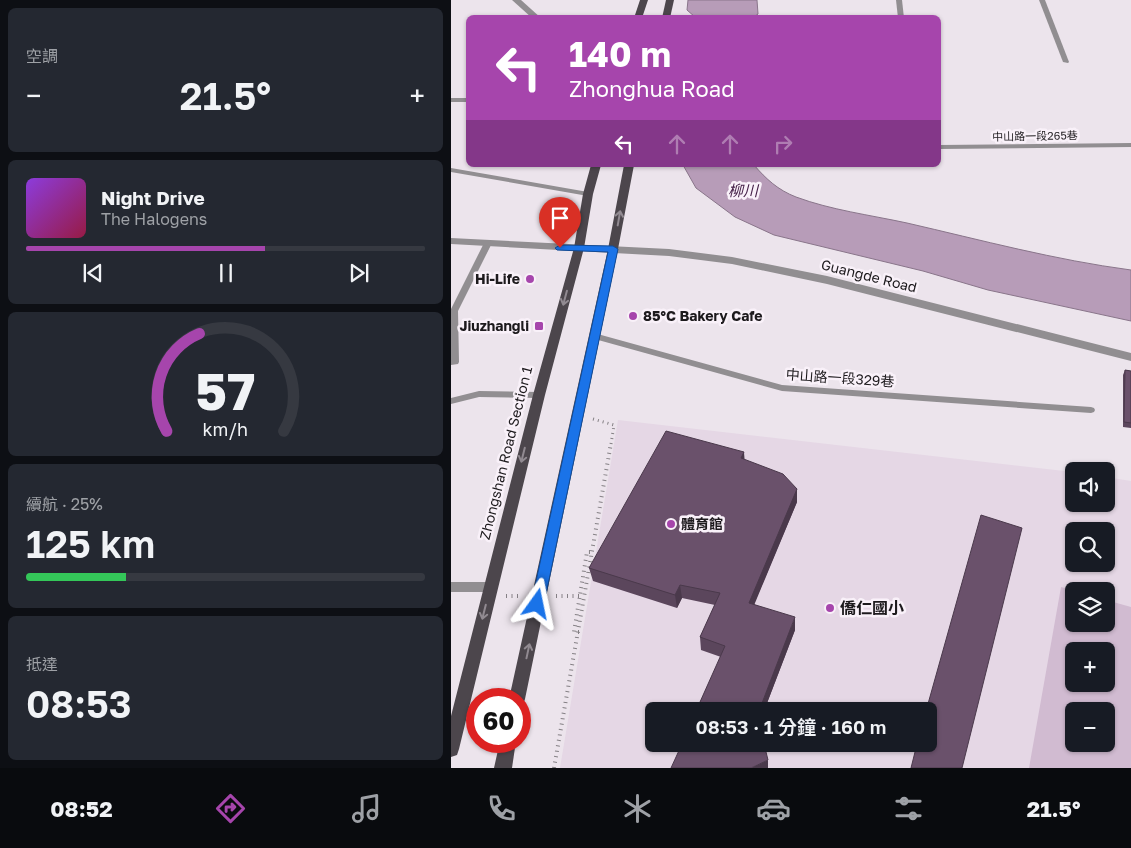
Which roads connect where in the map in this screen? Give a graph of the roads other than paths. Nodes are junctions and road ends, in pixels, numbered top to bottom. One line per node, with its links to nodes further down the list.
1 (517, 0): 6 (street)
2 (644, 0): 7 (main road)
3 (670, 0): 8 (main road)
4 (899, 0): 9 (lane)
5 (1042, 0): 10 (lane)
6 (534, 15)
7 (640, 15)
8 (667, 15)
9 (901, 15)
10 (1066, 62)
11 (451, 100): 12 (lane)
12 (466, 100)
13 (1131, 145): 14 (lane, 中山路一段265巷)
14 (941, 147)
15 (595, 167): 18 (main road, Zhongshan Road Section 1)
16 (629, 167): 22 (main road, one-way to 16)
17 (451, 170): 18 (lane)
18 (588, 194): 21 (main road, Zhongshan Road Section 1)
19 (451, 241): 20 (street, Guangde Road)
20 (487, 245): 21 (street, Guangde Road); 25 (lane)
21 (579, 248): 22 (street, Guangde Road); 26 (main road, Zhongshan Road Section 1, one-way to 26)
22 (613, 249): 23 (main road); 24 (street, Guangde Road)
23 (594, 336): 28 (lane, 中山路一段329巷); 31 (main road, one-way to 23)
24 (1131, 357)
25 (451, 362)
26 (539, 395): 27 (lane); 30 (main road, Zhongshan Road Section 1, one-way to 30)
27 (451, 402)
28 (1091, 410)
29 (451, 587): 30 (lane)
30 (490, 587): 32 (main road, Zhongshan Road Section 1, one-way to 32)
31 (519, 688)
32 (451, 749)
33 (506, 753): 34 (main road)
34 (503, 768)

